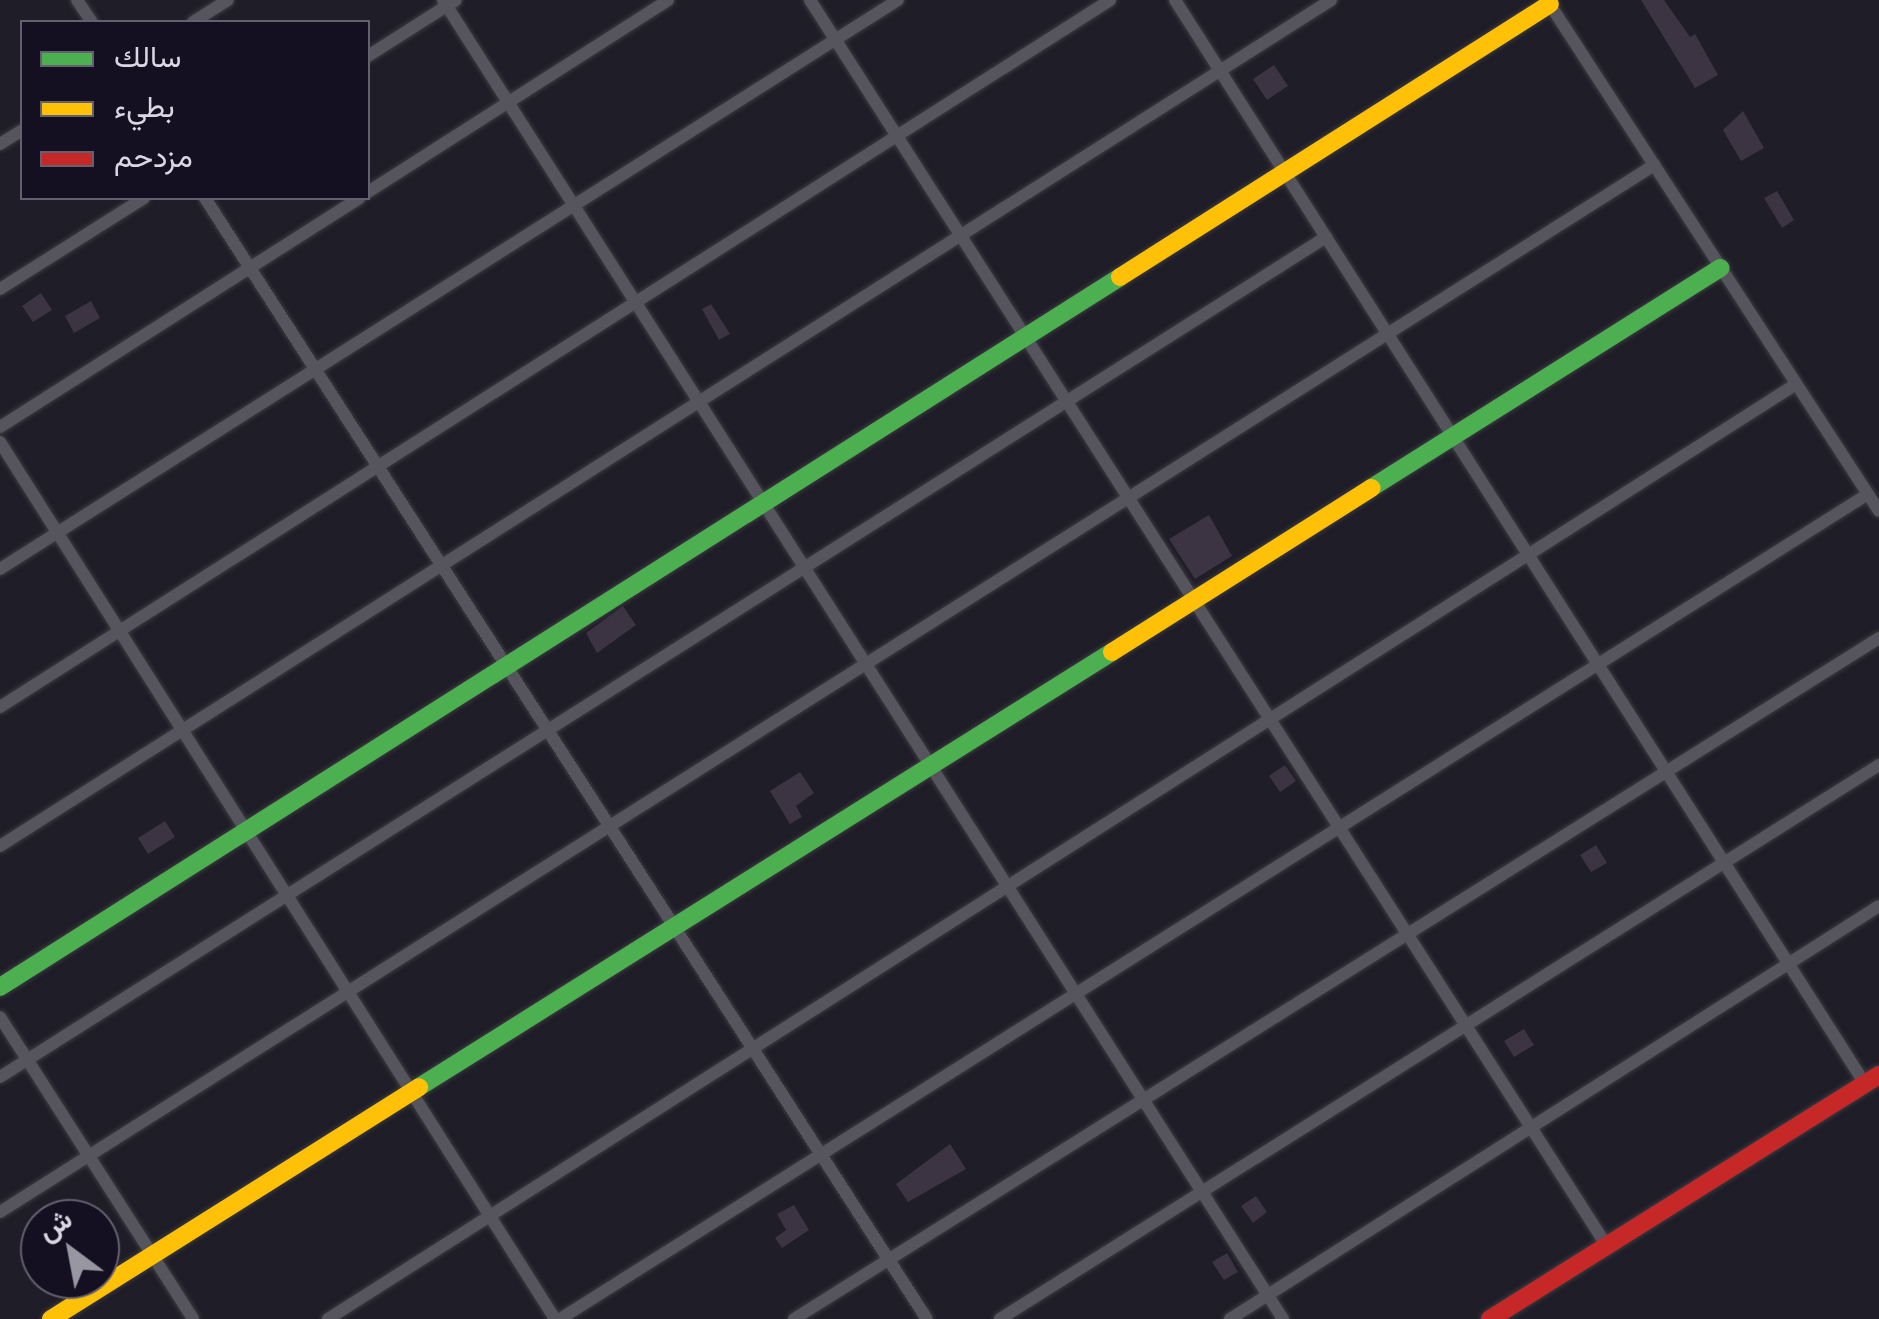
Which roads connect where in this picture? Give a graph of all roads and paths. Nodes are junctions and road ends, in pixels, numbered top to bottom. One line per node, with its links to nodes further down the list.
1 (228, 0): 10 (street)
2 (668, 0): 14 (street)
3 (810, 0): 11 (street)
4 (898, 0): 11 (street)
5 (1110, 0): 15 (street)
6 (1175, 0): 13 (street)
7 (1332, 0): 13 (street)
8 (449, 2): 12 (street); 14 (street)
9 (1548, 2): 16 (street); 17 (street)
10 (195, 20)
11 (836, 39): 15 (street); 22 (street)
12 (370, 55)
13 (1220, 71): 17 (street); 23 (street)
14 (508, 102): 18 (street); 22 (street)
15 (897, 136): 23 (street); 28 (street)
16 (1654, 165): 26 (street); 29 (street)
17 (1284, 172): 24 (street); 30 (street)
18 (370, 191)
19 (141, 200): 27 (street)
20 (205, 200): 25 (street)
21 (356, 200): 25 (street)
22 (574, 205): 28 (street); 31 (street)
23 (961, 235): 30 (street); 33 (street)
24 (1326, 238): 29 (street); 34 (street)
25 (250, 268): 31 (street); 35 (street)
26 (1721, 268): 32 (street); 36 (street)
27 (0, 289)
28 (636, 302): 33 (street); 38 (street)
29 (1388, 334): 36 (street); 40 (street)
30 (1026, 336): 34 (street); 41 (street)
31 (315, 369): 38 (street); 43 (street)
32 (1796, 384): 39 (street); 44 (street)
33 (699, 402): 41 (street); 45 (street)
34 (1067, 402): 40 (street); 46 (street)
35 (0, 427)
36 (1453, 437): 44 (street); 48 (street)
37 (0, 442): 43 (street)
38 (378, 466): 45 (street); 49 (street)
39 (1868, 494): 42 (street); 52 (street)
40 (1129, 497): 48 (street); 51 (street)
41 (763, 502): 46 (street); 53 (street)
42 (1879, 511)
43 (57, 533): 47 (street); 49 (street)
44 (1528, 554): 52 (street); 55 (street)
45 (442, 565): 53 (street); 56 (street)
46 (804, 568): 51 (street); 57 (street)
47 (0, 569)
48 (1194, 600): 55 (street); 59 (street)
49 (119, 631): 54 (street); 56 (street)
50 (1879, 638): 60 (street)
51 (866, 664): 59 (street); 61 (street)
52 (1598, 664): 60 (street); 62 (street)
53 (506, 666): 57 (street); 63 (street)
54 (0, 707)
55 (1270, 719): 62 (street); 66 (street)
56 (182, 730): 63 (street); 64 (street)
57 (548, 730): 61 (street); 67 (street)
58 (1879, 764): 65 (street)
59 (930, 766): 66 (street); 69 (street)
60 (1666, 772): 65 (street); 70 (street)
61 (610, 826): 69 (street); 73 (street)
62 (1340, 827): 70 (street); 74 (street)
63 (246, 831): 67 (street); 72 (street)
64 (0, 846)
65 (1724, 862): 71 (street); 76 (street)
66 (1008, 886): 74 (street); 77 (street)
67 (287, 896): 73 (street); 78 (street)
68 (1879, 906): 71 (street)
69 (674, 926): 77 (street); 81 (street)
70 (1408, 934): 76 (street); 82 (street)
71 (1789, 964): 80 (street); 83 (street)
72 (0, 987)
73 (348, 992): 81 (street); 85 (street)
74 (1076, 994): 82 (street); 84 (street)
75 (0, 1016): 78 (street)
76 (1466, 1025): 83 (street); 86 (street)
77 (753, 1048): 84 (street); 88 (street)
78 (28, 1060): 79 (street); 85 (street)
79 (0, 1077)
80 (1872, 1079): 89 (street)
81 (412, 1092): 88 (street); 90 (street)
82 (1144, 1100): 86 (street); 91 (street)
83 (1532, 1127): 89 (street); 92 (street)
84 (821, 1154): 91 (street); 96 (street)
85 (89, 1156): 87 (street); 90 (street)
86 (1202, 1192): 92 (street); 99 (street)
87 (0, 1212)
88 (490, 1216): 95 (street); 96 (street)
89 (1607, 1246): 102 (street)
90 (152, 1255): 93 (street); 94 (street)
91 (889, 1260): 97 (street); 98 (street)
92 (1268, 1295): 100 (street); 101 (street)
93 (51, 1319)
94 (193, 1319)
95 (328, 1319)
96 (557, 1319)
97 (794, 1319)
98 (927, 1319)
99 (1000, 1319)
100 (1230, 1319)
101 (1283, 1319)
102 (1490, 1319)

